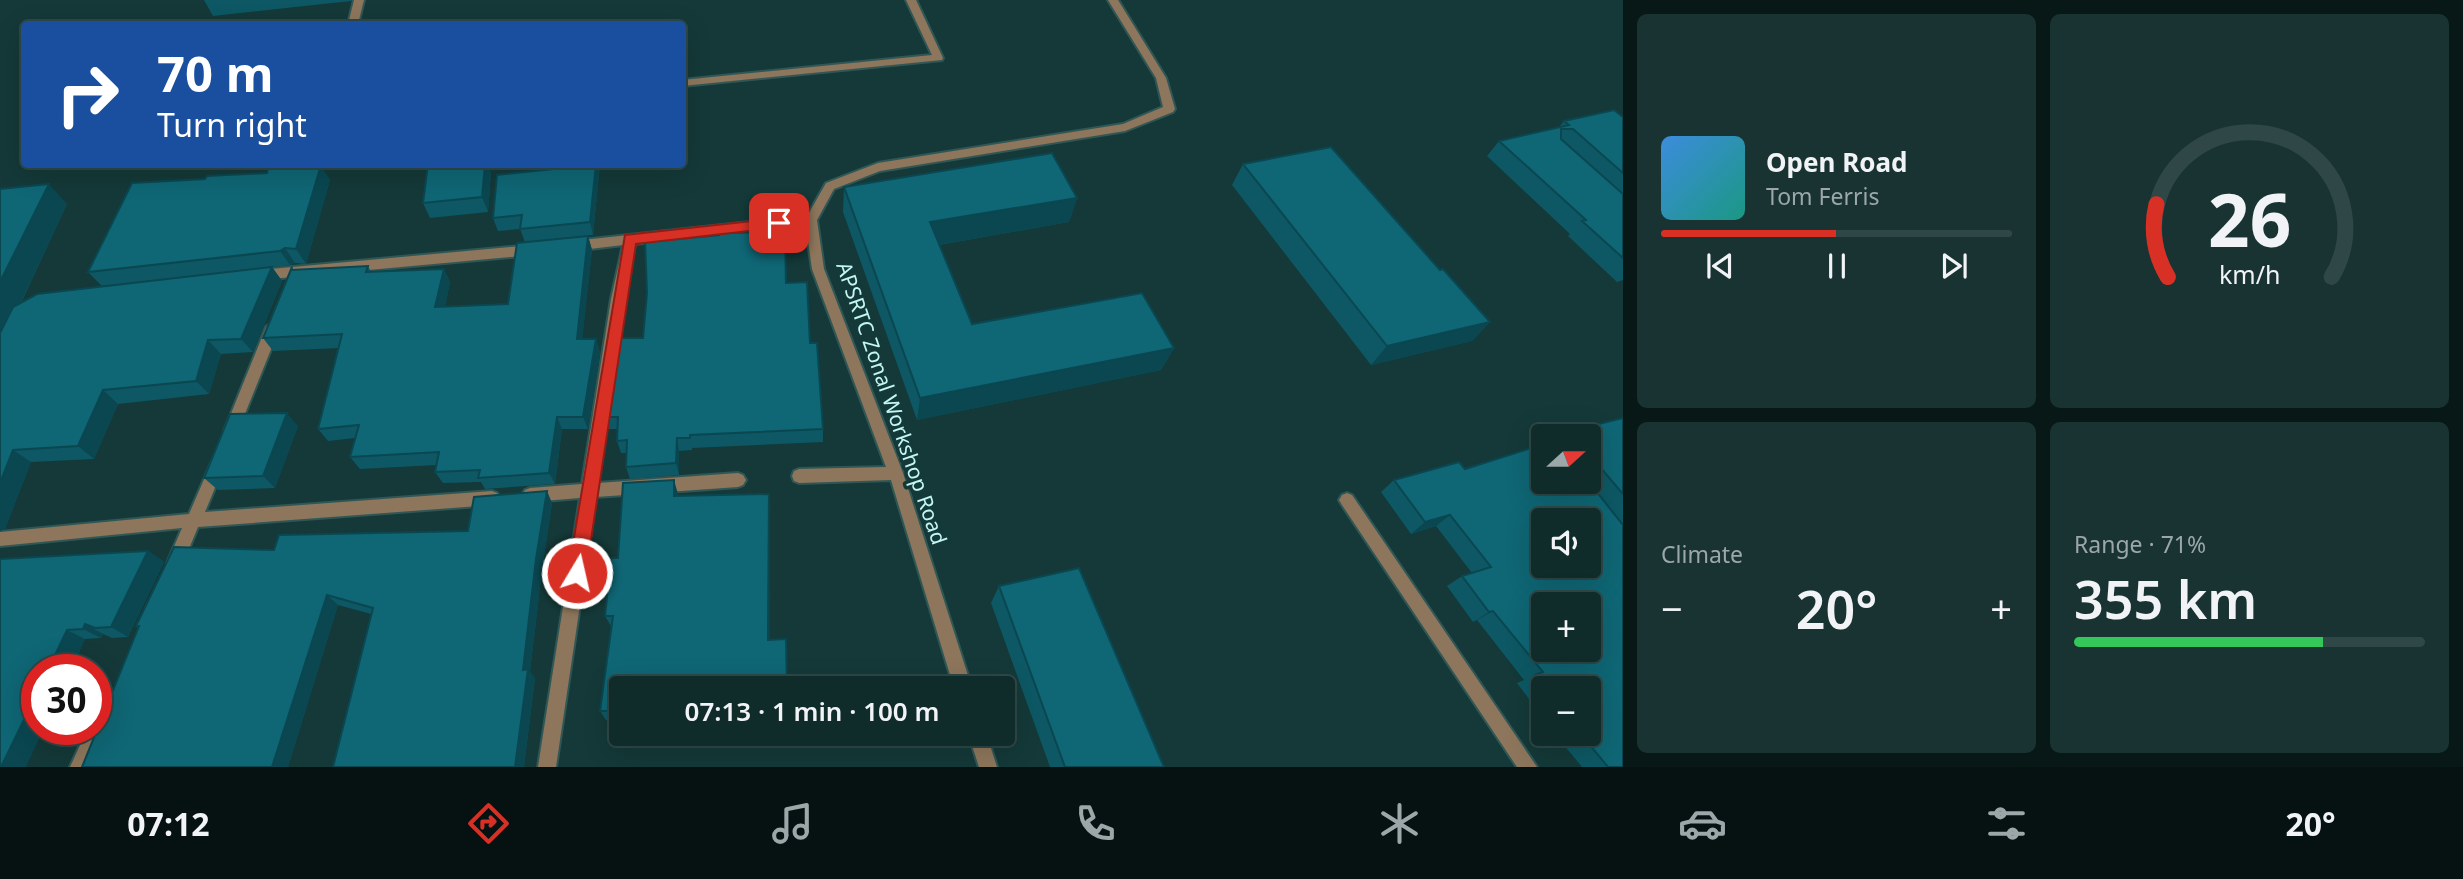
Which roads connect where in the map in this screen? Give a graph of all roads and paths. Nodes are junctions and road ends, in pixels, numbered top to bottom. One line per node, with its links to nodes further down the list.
1 (359, 0): 4 (street)
2 (911, 0): 5 (street)
3 (1113, 0): 10 (street, APSRTC Zonal Workshop Road)
4 (354, 21)
5 (686, 83)
6 (779, 223): 7 (street)
7 (630, 239): 8 (street); 13 (street)
8 (243, 277)
9 (281, 308): 15 (street)
10 (896, 473): 11 (street); 18 (street, APSRTC Zonal Workshop Road)
11 (799, 476)
12 (738, 480): 13 (street)
13 (589, 491): 15 (street); 22 (street)
14 (1347, 500): 24 (street)
15 (195, 520): 16 (street); 17 (street)
16 (0, 539)
17 (166, 582)
18 (959, 676)
19 (114, 693): 21 (street)
20 (981, 746): 23 (street)
21 (79, 767)
22 (547, 767)
23 (988, 767)
24 (1528, 767)

